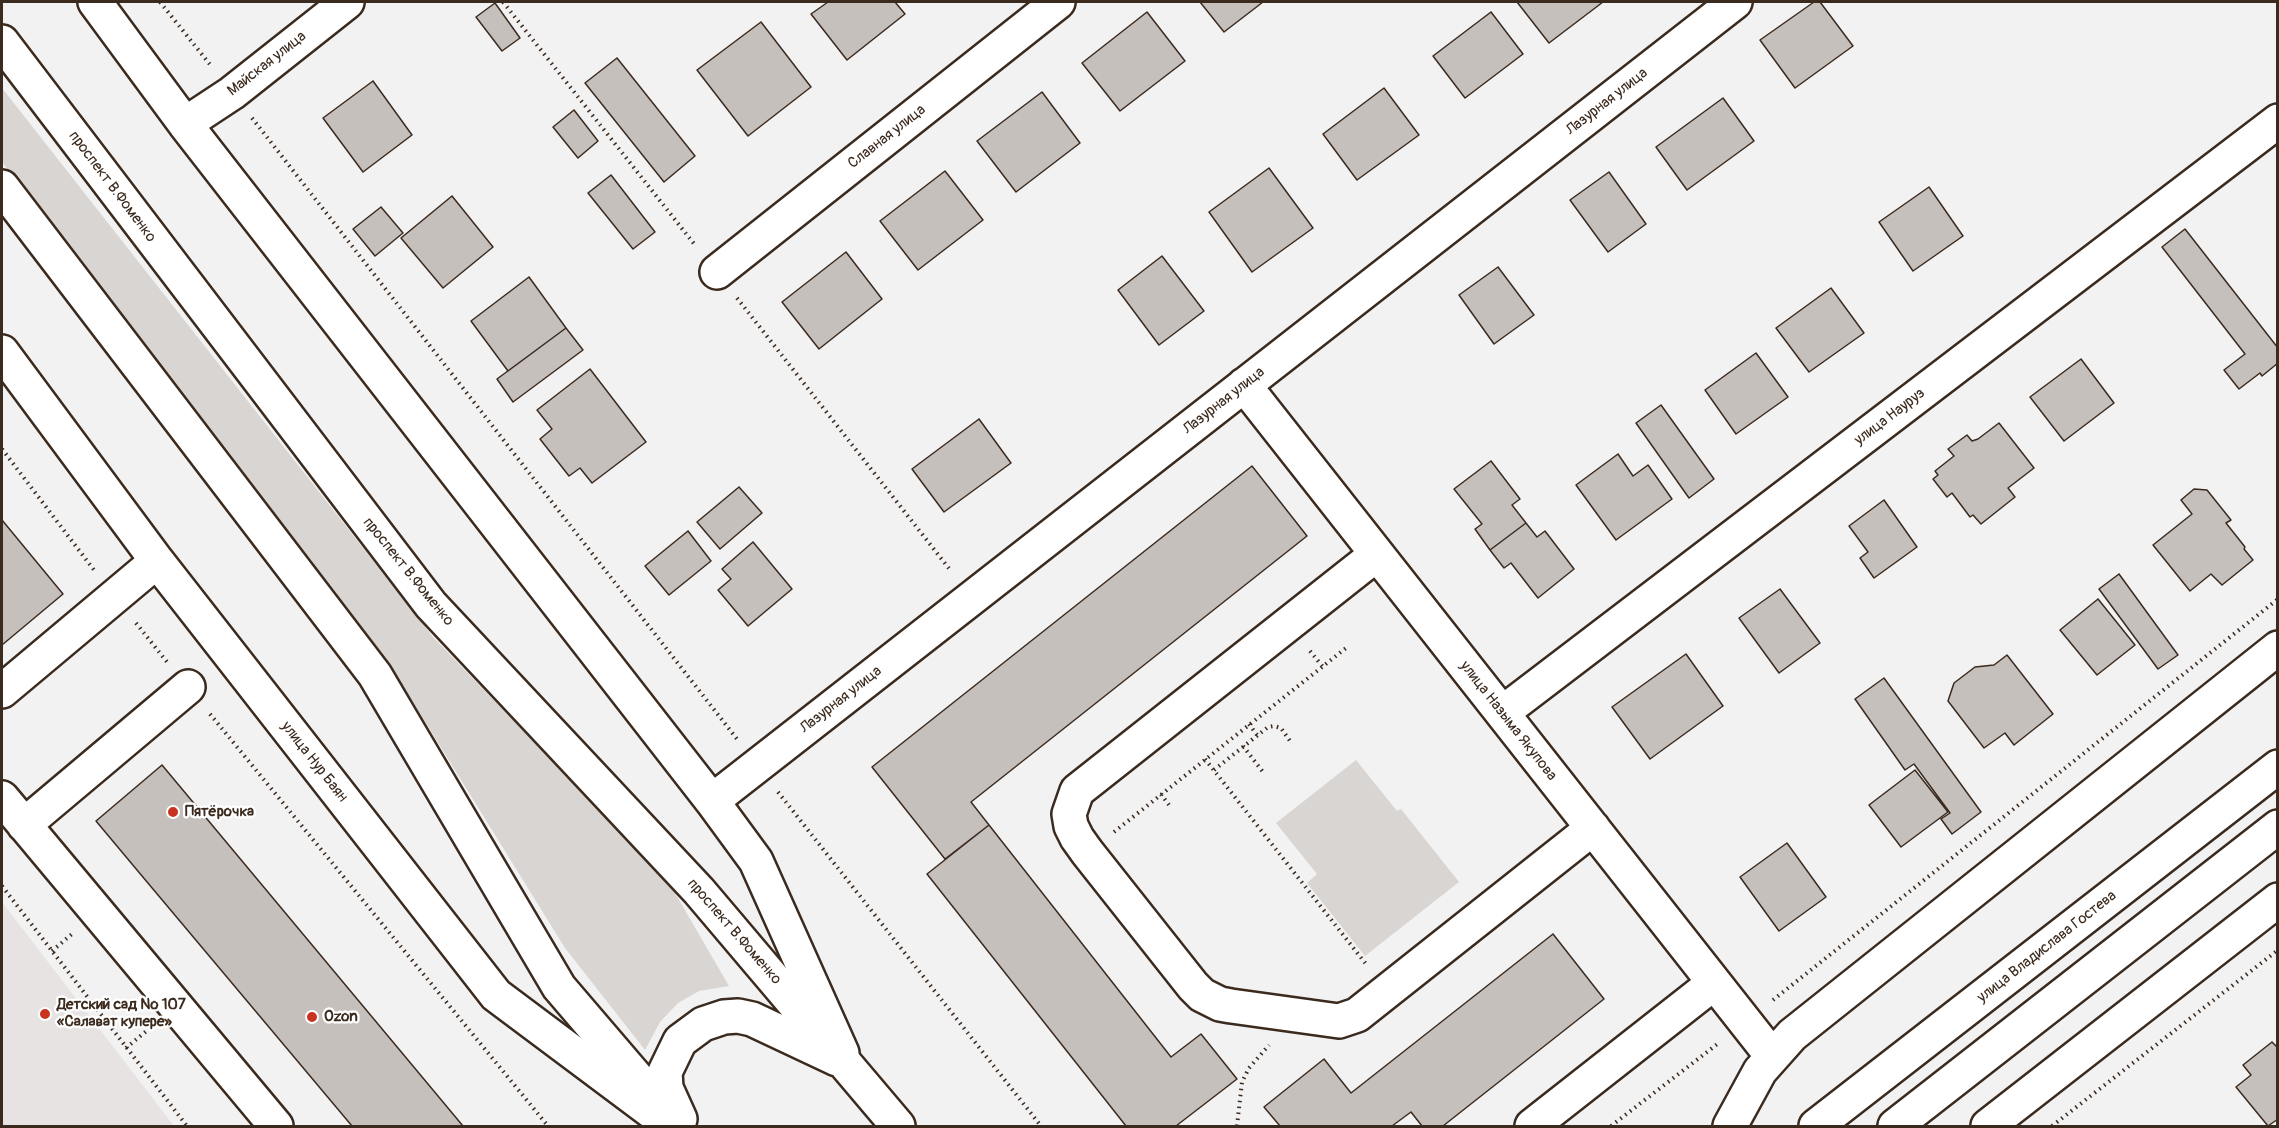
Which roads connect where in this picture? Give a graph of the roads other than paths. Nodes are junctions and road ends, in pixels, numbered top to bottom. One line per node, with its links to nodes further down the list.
1 (95, 2): 7 (street)
2 (347, 2): 7 (street, Майская улица)
3 (1058, 2): 9 (street, Славная улица)
4 (1736, 2): 11 (street, Лазурная улица)
5 (2, 42): 27 (street, проспект В.Фоменко)
6 (2277, 121): 17 (street, улица Науруз)
7 (185, 124): 20 (street)
8 (2, 187): 30 (street)
9 (717, 272)
10 (2, 352): 13 (street, улица Нур Баян)
11 (1244, 386): 12 (street, улица Назыма Якупова); 20 (street, Лазурная улица)
12 (1377, 554): 17 (street, улица Назыма Якупова); 23 (street)
13 (157, 561): 16 (street); 29 (street, улица Нур Баян)
14 (2277, 648): 26 (street)
15 (188, 687): 21 (street)
16 (2, 691)
17 (1502, 713): 23 (street, улица Назыма Якупова)
18 (2277, 767): 35 (street, улица Владислава Гостева)
19 (2, 798): 21 (street)
20 (712, 801): 27 (street)
21 (24, 825): 28 (street)
22 (2277, 827): 36 (street)
23 (1593, 828): 25 (street, улица Назыма Якупова)
24 (2277, 900): 37 (street)
25 (1714, 983): 26 (street, улица Назыма Якупова); 33 (street)
26 (1772, 1056): 34 (street)
27 (847, 1063): 31 (street); 32 (street, проспект В.Фоменко)
28 (276, 1126)
29 (671, 1126)
30 (678, 1126)
31 (683, 1126)
32 (898, 1126)
33 (1532, 1126)
34 (1730, 1126)
35 (1816, 1126)
36 (1895, 1126)
37 (1988, 1126)

